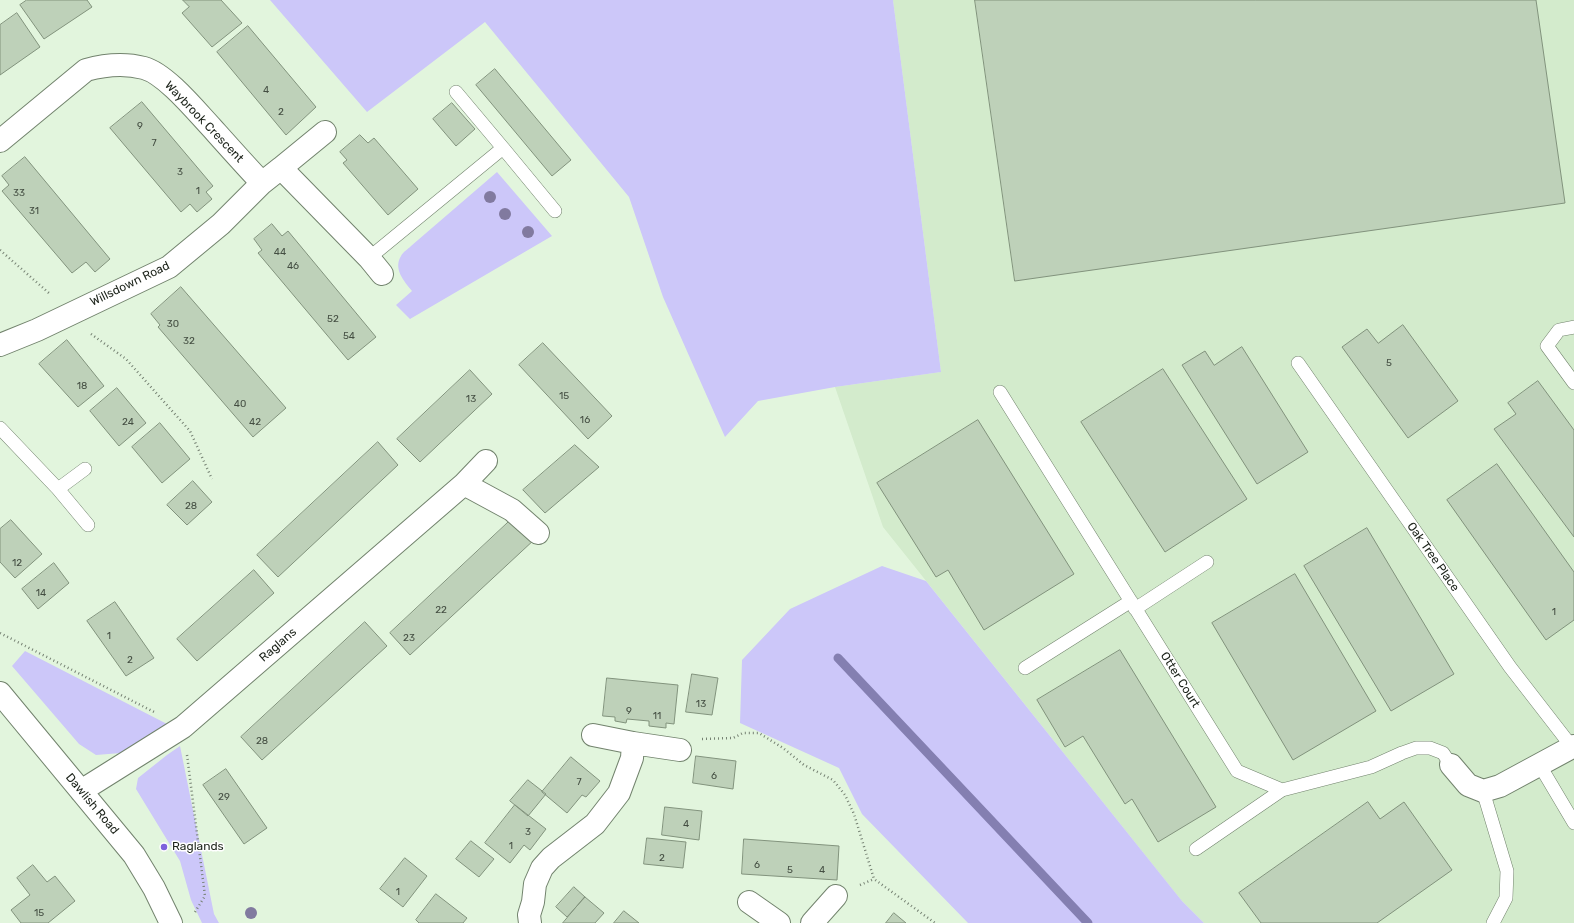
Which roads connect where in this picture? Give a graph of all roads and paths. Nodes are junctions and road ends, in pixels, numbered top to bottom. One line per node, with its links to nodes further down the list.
1 (456, 92): 4 (lane)
2 (325, 132): 5 (street, Willsdown Road)
3 (0, 141): 6 (street, Waybrook Crescent)
4 (503, 148): 7 (lane); 10 (lane)
5 (281, 168): 6 (street, Willsdown Road); 10 (street)
6 (262, 183): 11 (street, Willsdown Road)
7 (555, 211)
8 (0, 245): 9 (path)
9 (1, 250): 11 (path)
10 (375, 266)
11 (71, 313): 13 (street, Willsdown Road); 20 (path)
12 (1574, 327): 15 (lane)
13 (0, 345)
14 (1298, 363): 34 (lane, Oak Tree Place)
15 (1574, 383)
16 (1000, 392): 26 (lane, Otter Court)
17 (0, 428): 22 (lane)
18 (486, 461): 21 (street, Raglans)
19 (85, 469): 22 (lane)
20 (212, 479)
21 (464, 484): 24 (street); 31 (street, Raglans)
22 (58, 489): 23 (lane)
23 (88, 525)
24 (538, 533)
25 (1207, 562): 26 (lane)
26 (1133, 605): 29 (lane); 38 (lane, Otter Court)
27 (0, 630): 28 (path)
28 (1, 633): 31 (path)
29 (1025, 668)
30 (0, 693): 39 (street, Dawlish Road)
31 (184, 727): 39 (street, Raglans); 45 (path)
32 (593, 735): 33 (street)
33 (633, 743): 35 (street); 47 (street)
34 (1573, 747): 36 (street)
35 (680, 750): 50 (path)
36 (1539, 764): 40 (street); 41 (lane)
37 (1451, 765): 38 (lane); 40 (street)
38 (1282, 790): 42 (lane)
39 (81, 791): 46 (street, Dawlish Road)
40 (1482, 791): 51 (lane)
41 (1574, 823)
42 (1196, 849)
43 (836, 896): 49 (street)
44 (749, 902): 48 (street)
45 (192, 915)
46 (171, 923)
47 (530, 923)
48 (779, 923)
49 (812, 923)
50 (934, 923)
51 (1493, 923)

